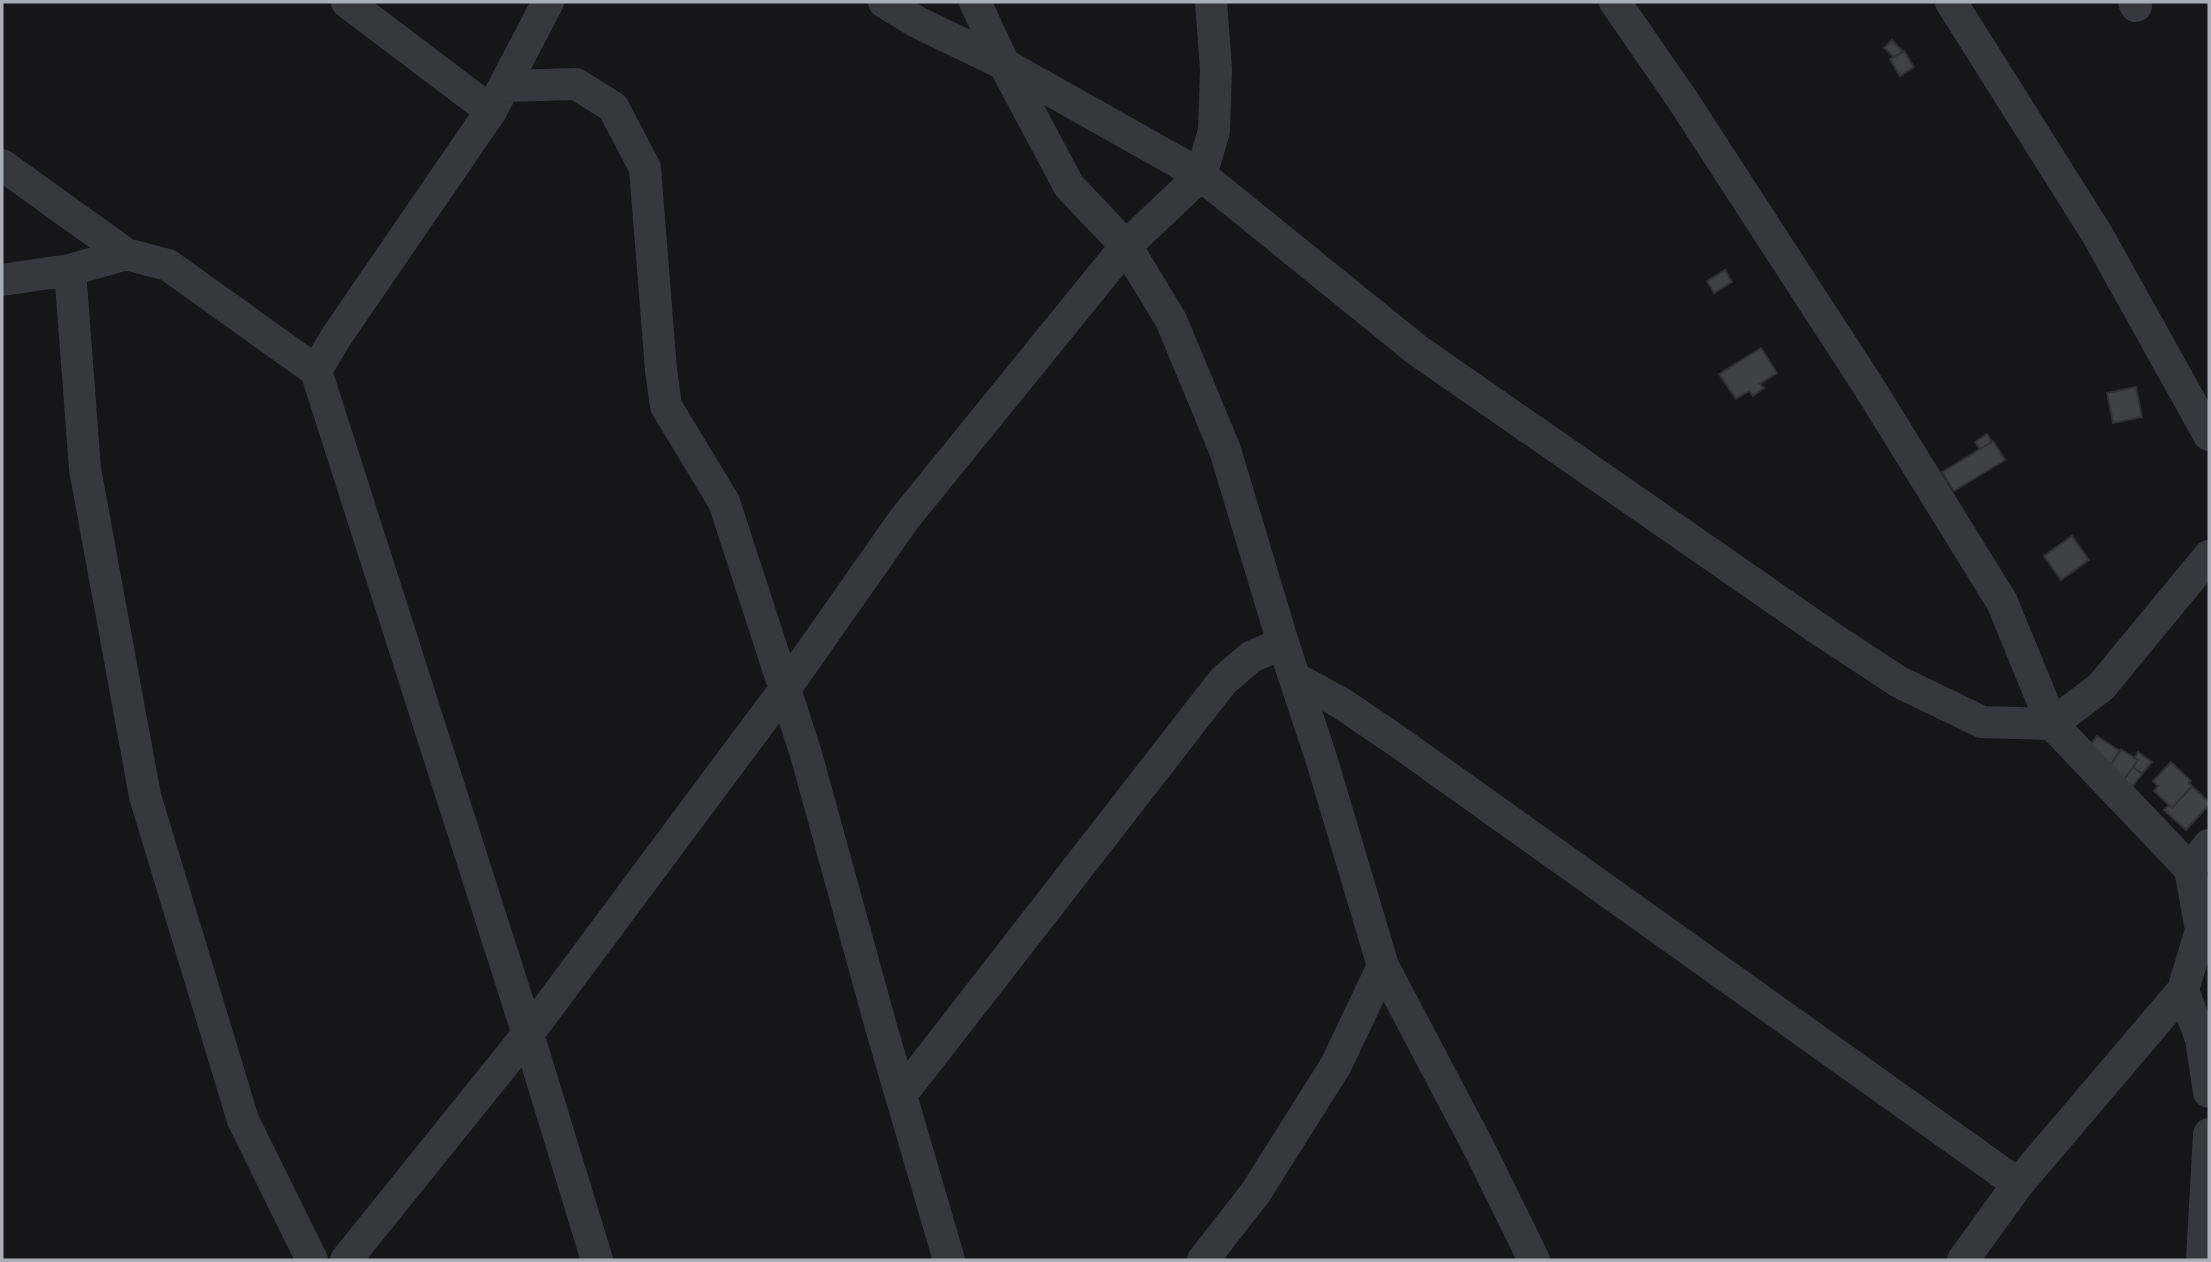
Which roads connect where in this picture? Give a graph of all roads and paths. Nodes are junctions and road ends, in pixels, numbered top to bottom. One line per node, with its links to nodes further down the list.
1 (347, 2): 9 (street)
2 (548, 2): 9 (street)
3 (884, 2): 8 (street)
4 (975, 2): 8 (street)
5 (1211, 2): 11 (street)
6 (1615, 2): 22 (street)
7 (1951, 2): 17 (street)
8 (1004, 64): 11 (street); 12 (street)
9 (497, 99): 16 (street); 21 (street)
10 (2, 165): 13 (street)
11 (1200, 175): 12 (street); 22 (street)
12 (1126, 246): 19 (street); 21 (street)
13 (126, 254): 14 (street); 16 (street)
14 (70, 270): 15 (street); 31 (street)
15 (2, 281)
16 (316, 371): 26 (street)
17 (2209, 435)
18 (2209, 556): 22 (street)
19 (1283, 643): 20 (street); 28 (street)
20 (1294, 678): 24 (street); 30 (street)
21 (785, 689): 26 (street); 28 (street)
22 (2052, 724): 23 (street)
23 (2200, 857): 25 (street)
24 (1383, 966): 35 (street); 36 (street)
25 (2183, 990): 27 (street); 30 (street)
26 (528, 1034): 32 (street); 33 (street)
27 (2209, 1092)
28 (901, 1095): 34 (street)
29 (2209, 1134): 38 (street)
30 (2018, 1184): 37 (street)
31 (312, 1260)
32 (346, 1260)
33 (597, 1260)
34 (949, 1260)
35 (1203, 1260)
36 (1534, 1260)
37 (1963, 1260)
38 (2203, 1260)

